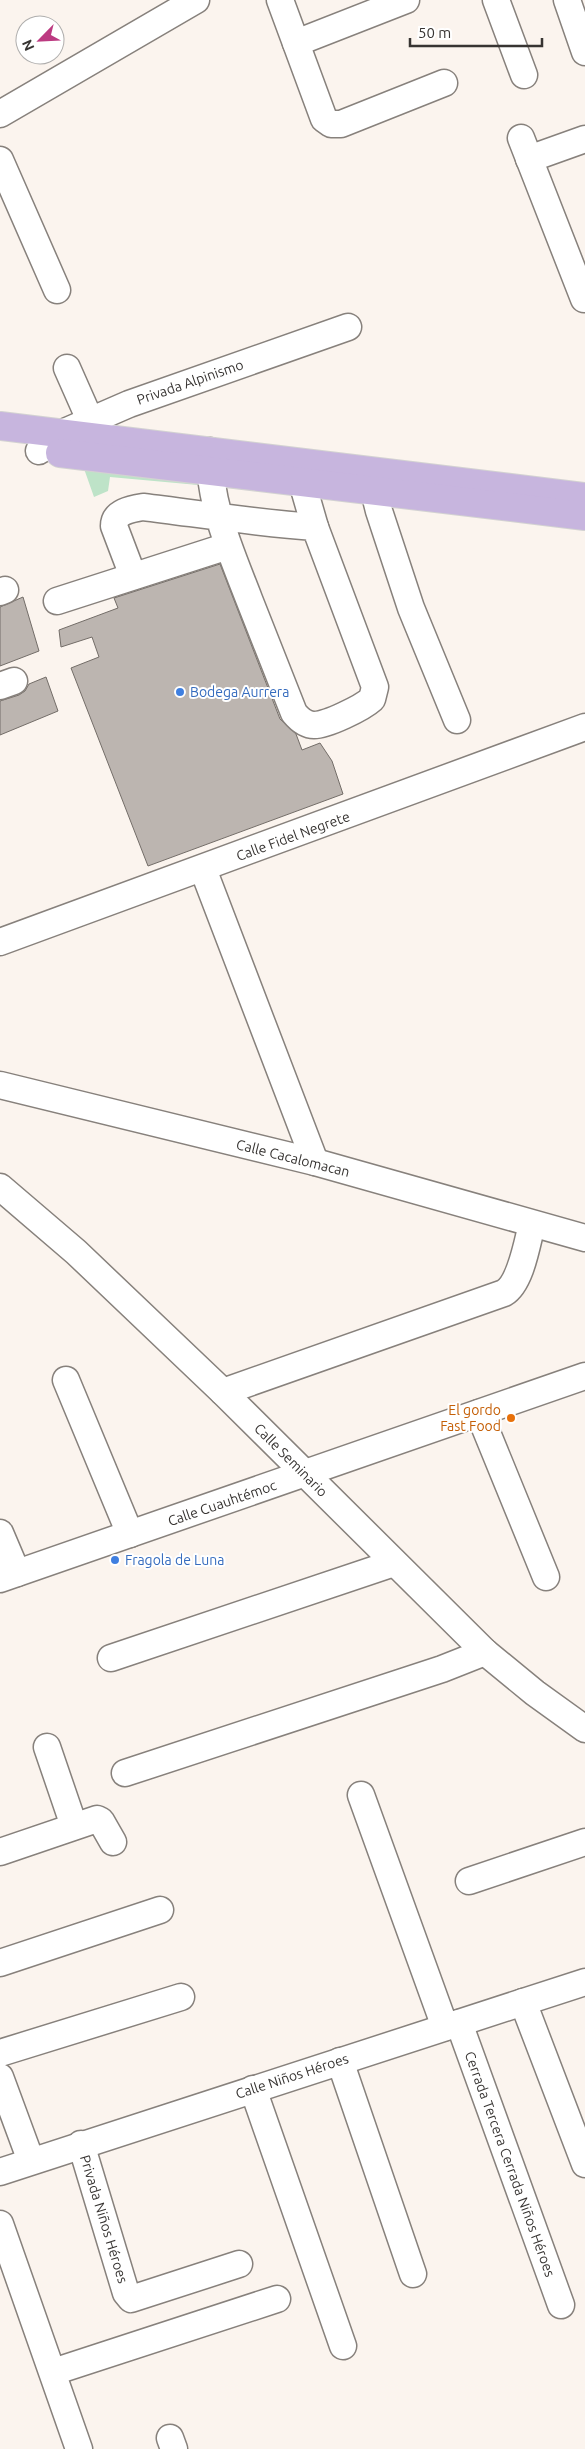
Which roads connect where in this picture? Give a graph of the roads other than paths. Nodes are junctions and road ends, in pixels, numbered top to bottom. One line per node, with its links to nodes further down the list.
1 (196, 0): 10 (street)
2 (280, 0): 6 (street)
3 (406, 0): 6 (street)
4 (496, 0): 8 (street)
5 (567, 0): 7 (street)
6 (296, 43): 9 (street)
7 (585, 52)
8 (524, 75)
9 (444, 83)
10 (0, 114)
11 (585, 139): 14 (street)
12 (0, 160): 13 (street)
13 (57, 290)
14 (584, 299)
15 (348, 328): 17 (street, Privada Alpinismo)
16 (67, 368): 17 (street)
17 (90, 420): 19 (street, Privada Alpinismo)
18 (0, 426): 19 (main road)
19 (50, 443): 20 (main road); 21 (main road)
20 (0, 446)
21 (210, 462): 22 (main road); 26 (street)
22 (302, 472): 23 (main road); 27 (street)
23 (370, 481): 24 (main road); 25 (main road); 31 (street)
24 (585, 496)
25 (585, 516)
26 (220, 517): 27 (street); 28 (street); 29 (street)
27 (315, 527): 28 (street)
28 (228, 546): 29 (street)
29 (133, 576): 30 (street)
30 (57, 601)
31 (457, 720)
32 (585, 727): 33 (street, Calle Fidel Negrete)
33 (203, 869): 34 (street, Calle Fidel Negrete); 36 (street)
34 (0, 942)
35 (0, 1085): 36 (street, Calle Cacalomacan)
36 (315, 1162): 38 (street, Calle Cacalomacan)
37 (0, 1187): 42 (street, Calle Seminario)
38 (532, 1224): 39 (street, Calle Cacalomacan); 42 (street)
39 (585, 1238)
40 (585, 1376): 43 (street, Calle Cuauhtémoc)
41 (66, 1380): 46 (street)
42 (223, 1392): 44 (street, Calle Seminario)
43 (479, 1413): 44 (street, Calle Cuauhtémoc); 49 (street)
44 (306, 1474): 46 (street, Calle Cuauhtémoc); 47 (street, Calle Seminario)
45 (0, 1533): 48 (street)
46 (130, 1534): 48 (street, Calle Cuauhtémoc)
47 (394, 1563): 50 (street, Calle Seminario); 51 (street)
48 (9, 1576)
49 (546, 1576)
50 (485, 1652): 52 (street, Calle Seminario); 54 (street)
51 (111, 1658)
52 (585, 1729)
53 (47, 1747): 56 (street)
54 (125, 1773)
55 (361, 1795): 66 (street, Cerrada Tercera Cerrada Niños Héroes)
56 (74, 1826): 57 (street); 59 (street)
57 (113, 1842)
58 (585, 1842): 60 (street)
59 (0, 1852)
60 (469, 1881)
61 (160, 1910): 62 (street)
62 (0, 1963)
63 (585, 1982): 65 (street, Calle Niños Héroes)
64 (181, 1998): 67 (street)
65 (524, 2002): 66 (street, Calle Niños Héroes); 73 (street)
66 (452, 2025): 68 (street, Calle Niños Héroes); 79 (street, Cerrada Tercera Cerrada Niños Héroes)
67 (0, 2053)
68 (340, 2061): 70 (street, Calle Niños Héroes); 77 (street)
69 (0, 2077): 72 (street)
70 (253, 2089): 71 (street, Calle Niños Héroes); 80 (street)
71 (81, 2144): 72 (street, Calle Niños Héroes); 76 (street, Privada Niños Héroes)
72 (31, 2161): 74 (street, Calle Niños Héroes)
73 (585, 2164)
74 (0, 2172)
75 (0, 2224): 81 (street)
76 (239, 2264)
77 (414, 2274)
78 (277, 2299): 81 (street)
79 (561, 2305)
80 (343, 2346)
81 (53, 2372): 82 (street)
82 (79, 2449)

